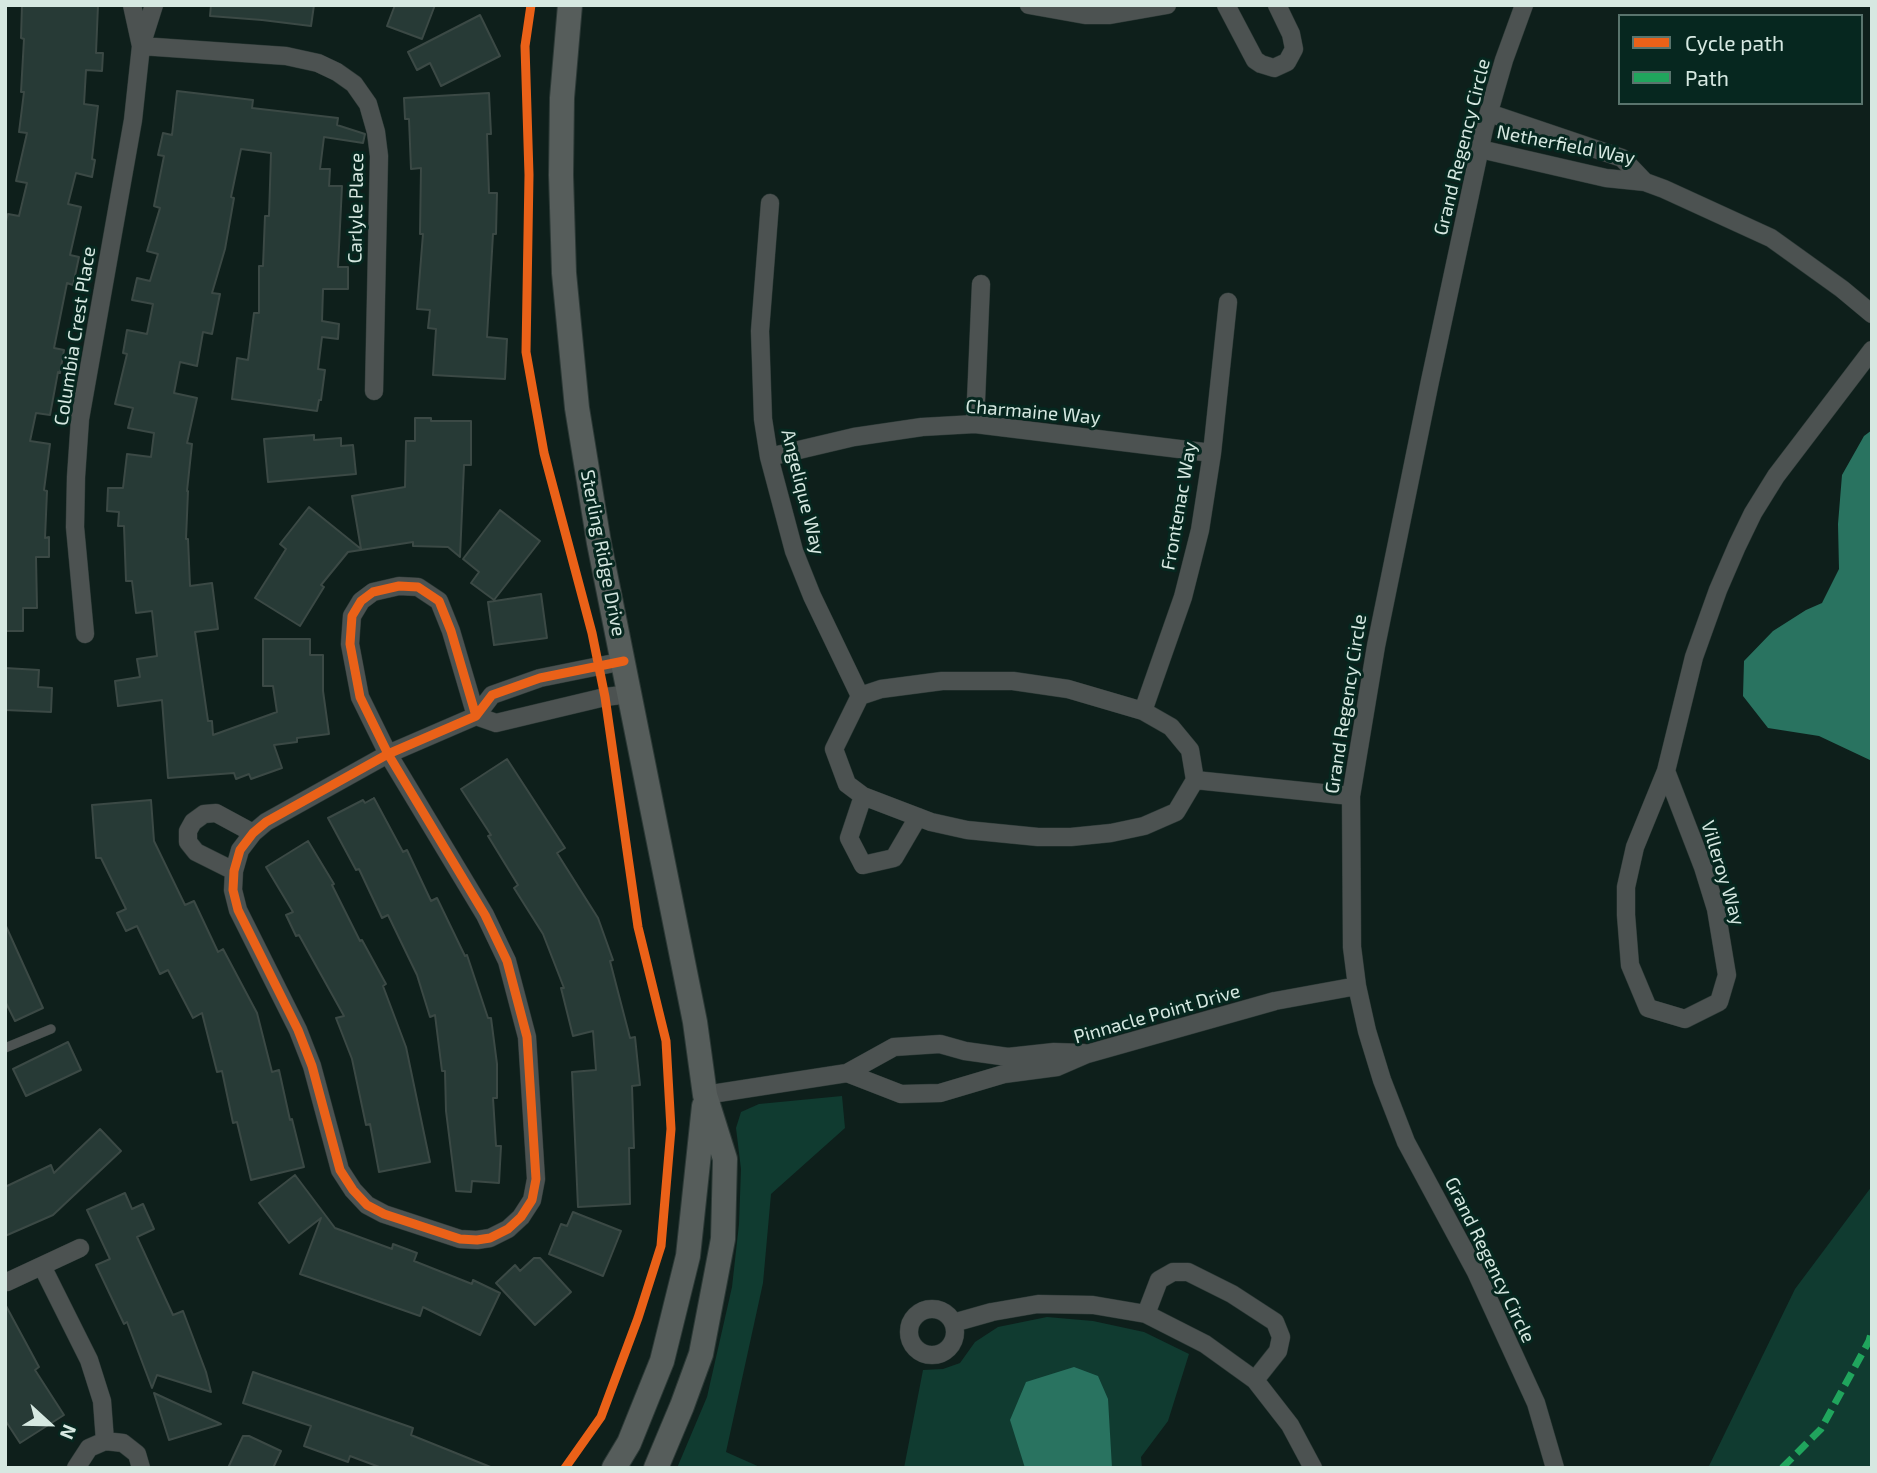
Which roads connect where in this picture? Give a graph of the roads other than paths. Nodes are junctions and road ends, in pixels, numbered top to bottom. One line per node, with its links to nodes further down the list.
1 (132, 5): 9 (street, Columbia Crest Place)
2 (154, 5): 9 (street, Columbia Crest Place)
3 (570, 5): 23 (street, Sterling Ridge Drive)
4 (1029, 5): 5 (street)
5 (1167, 5)
6 (1226, 5): 7 (street)
7 (1277, 5)
8 (1524, 5): 10 (street, Grand Regency Circle)
9 (141, 46): 18 (street, Carlyle Place); 22 (street, Columbia Crest Place)
10 (1489, 113): 11 (street, Grand Regency Circle); 12 (street, Netherfield Way)
11 (1480, 149): 12 (street, Netherfield Way); 32 (street, Grand Regency Circle)
12 (1645, 182): 16 (street, Netherfield Way)
13 (771, 203): 21 (street, Angelique Way)
14 (981, 284): 19 (street)
15 (1228, 302): 20 (street, Frontenac Way)
16 (1872, 314)
17 (1872, 350): 29 (street, Villeroy Way)
18 (374, 391)
19 (975, 424): 20 (street, Charmaine Way); 21 (street, Charmaine Way)
20 (1212, 453): 26 (street, Frontenac Way)
21 (769, 457): 25 (street, Angelique Way)
22 (85, 634)
23 (624, 661): 24 (street, Sterling Ridge Drive); 27 (street)
24 (630, 694): 27 (street); 43 (street, Sterling Ridge Drive)
25 (860, 696): 26 (street); 31 (street)
26 (1143, 711): 30 (street)
27 (476, 716): 28 (street); 28 (street)
28 (388, 754): 34 (street); 35 (street)
29 (1666, 771): 29 (street, Villeroy Way)
30 (1195, 780): 32 (street); 33 (street)
31 (863, 796): 33 (street); 33 (street)
32 (1351, 796): 36 (street, Grand Regency Circle)
33 (918, 817)
34 (253, 833): 35 (street); 35 (street)
35 (234, 871)
36 (1357, 986): 40 (street, Pinnacle Point Drive); 56 (street, Grand Regency Circle)
37 (51, 1029): 38 (lane)
38 (5, 1048)
39 (965, 1051): 40 (street); 41 (street); 42 (street)
40 (1087, 1054): 42 (street, Pinnacle Point Drive)
41 (847, 1073): 42 (street, Pinnacle Point Drive); 43 (street)
42 (970, 1083)
43 (705, 1095): 53 (street, Sterling Ridge Drive); 54 (street, Sterling Ridge Drive)
44 (80, 1248): 45 (street)
45 (42, 1266): 46 (street); 50 (street)
46 (7, 1282)
47 (1146, 1314): 48 (street); 49 (street); 49 (street)
48 (953, 1323)
49 (1255, 1380): 55 (street)
50 (105, 1441): 51 (street); 52 (street)
51 (76, 1468)
52 (142, 1468)
53 (614, 1468)
54 (656, 1468)
55 (1313, 1468)
56 (1555, 1468)

